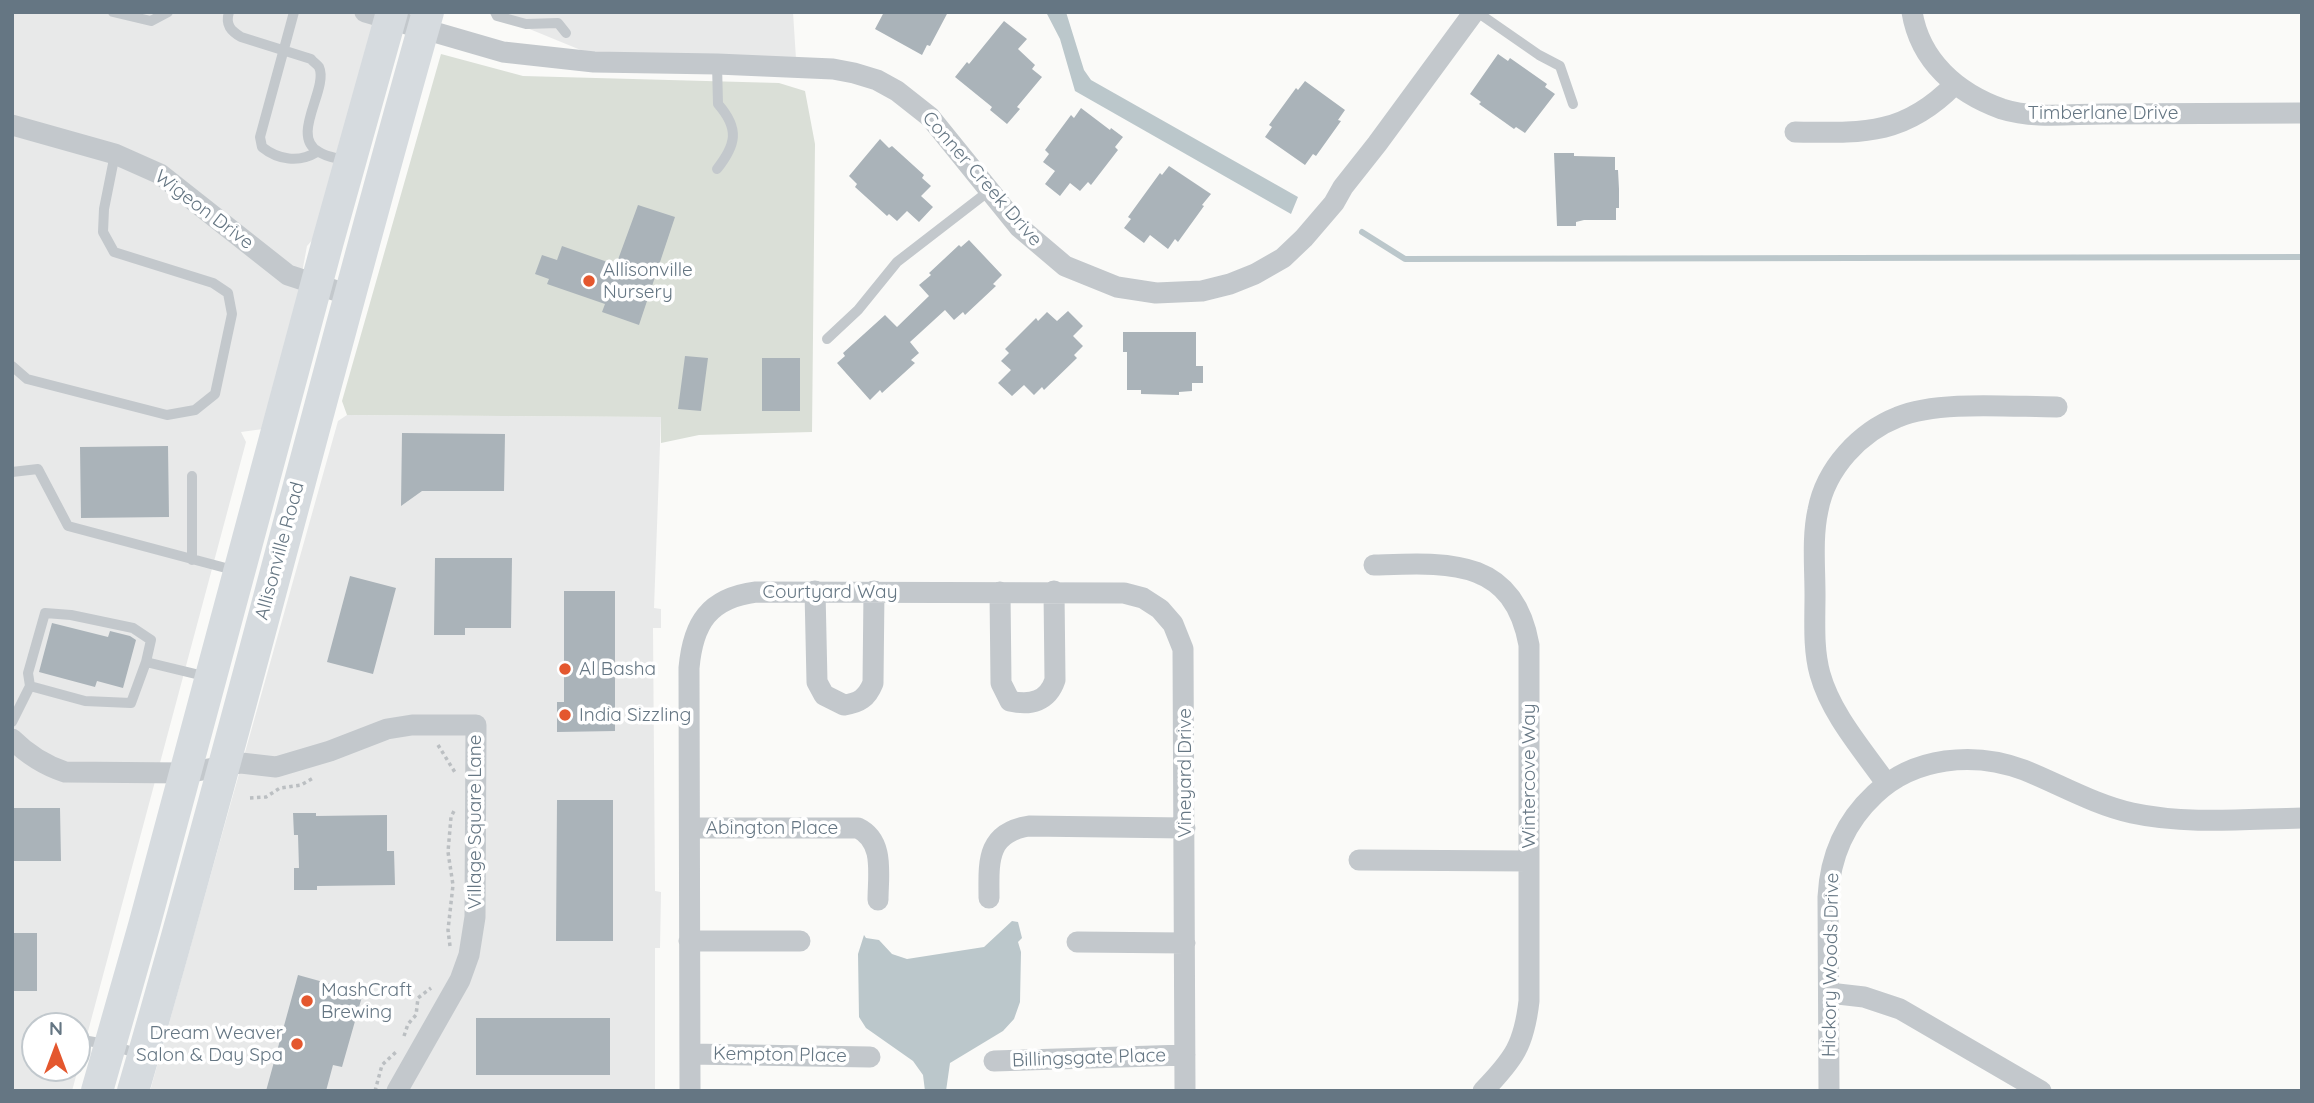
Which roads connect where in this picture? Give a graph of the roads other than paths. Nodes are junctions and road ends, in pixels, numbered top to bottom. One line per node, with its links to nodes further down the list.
1 (113, 12): 8 (lane)
2 (168, 12): 8 (lane)
3 (229, 12): 11 (lane)
4 (294, 12): 11 (lane)
5 (495, 12): 10 (lane)
6 (1475, 12): 14 (lane); 22 (street, Conner Creek Drive)
7 (1912, 12): 13 (street, Timberlane Drive)
8 (144, 16)
9 (401, 18): 12 (street, Conner Creek Drive); 20 (main road, Allisonville Road); 24 (main road, Allisonville Road)
10 (566, 33)
11 (285, 50): 18 (lane); 18 (lane)
12 (717, 64): 21 (lane); 22 (street, Conner Creek Drive)
13 (1954, 85): 15 (street, Timberlane Drive); 17 (street)
14 (1573, 104)
15 (2302, 113)
16 (12, 125): 19 (street, Wigeon Drive)
17 (1795, 132)
18 (317, 152): 20 (lane)
19 (115, 155): 23 (street, Wigeon Drive); 26 (lane)
20 (350, 162): 23 (main road, Allisonville Road)
21 (717, 169)
22 (989, 191): 25 (lane)
23 (317, 285): 24 (street, Wigeon Drive); 32 (main road, Allisonville Road)
24 (349, 295): 43 (main road, Allisonville Road)
25 (827, 339)
26 (12, 366)
27 (2057, 407): 44 (street)
28 (12, 472): 30 (lane)
29 (192, 476): 30 (lane)
30 (192, 560): 32 (lane)
31 (1374, 565): 49 (street, Wintercove Way)
32 (239, 572): 39 (main road, Allisonville Road)
33 (1054, 591): 36 (street, Courtyard Way); 36 (street); 37 (street, Courtyard Way)
34 (815, 592): 35 (street, Courtyard Way); 35 (street); 46 (street, Courtyard Way)
35 (874, 592): 36 (street, Courtyard Way)
36 (1000, 592)
37 (1160, 609): 47 (street, Vineyard Drive)
38 (146, 662): 39 (lane); 40 (lane); 40 (lane)
39 (211, 677): 43 (main road, Allisonville Road)
40 (30, 686): 41 (lane)
41 (12, 722)
42 (12, 739): 43 (street)
43 (205, 769): 58 (main road, Allisonville Road); 60 (main road, Allisonville Road); 66 (street, Village Square Lane)
44 (1886, 783): 45 (street, Hickory Woods Drive); 56 (street, Hickory Woods Drive)
45 (2302, 818)
46 (690, 828): 51 (street, Abington Place); 52 (street, Courtyard Way)
47 (1185, 828): 50 (street); 55 (street, Vineyard Drive)
48 (1359, 860): 49 (street)
49 (1529, 861): 69 (street, Wintercove Way)
50 (989, 898)
51 (878, 900)
52 (690, 941): 53 (street); 59 (street, Courtyard Way)
53 (800, 941)
54 (1077, 942): 55 (street)
55 (1185, 943): 61 (street, Vineyard Drive)
56 (1829, 993): 70 (street, Hickory Woods Drive); 71 (street)
57 (91, 1041): 58 (lane)
58 (111, 1045): 60 (lane); 64 (main road, Allisonville Road)
59 (690, 1054): 62 (street, Kempton Place); 67 (street, Courtyard Way)
60 (143, 1055): 65 (main road, Allisonville Road)
61 (1185, 1055): 63 (street, Billingsgate Place); 68 (street, Vineyard Drive)
62 (870, 1057)
63 (994, 1060)
64 (97, 1091)
65 (133, 1091)
66 (397, 1091)
67 (690, 1091)
68 (1185, 1091)
69 (1483, 1091)
70 (1829, 1091)
71 (2041, 1091)

